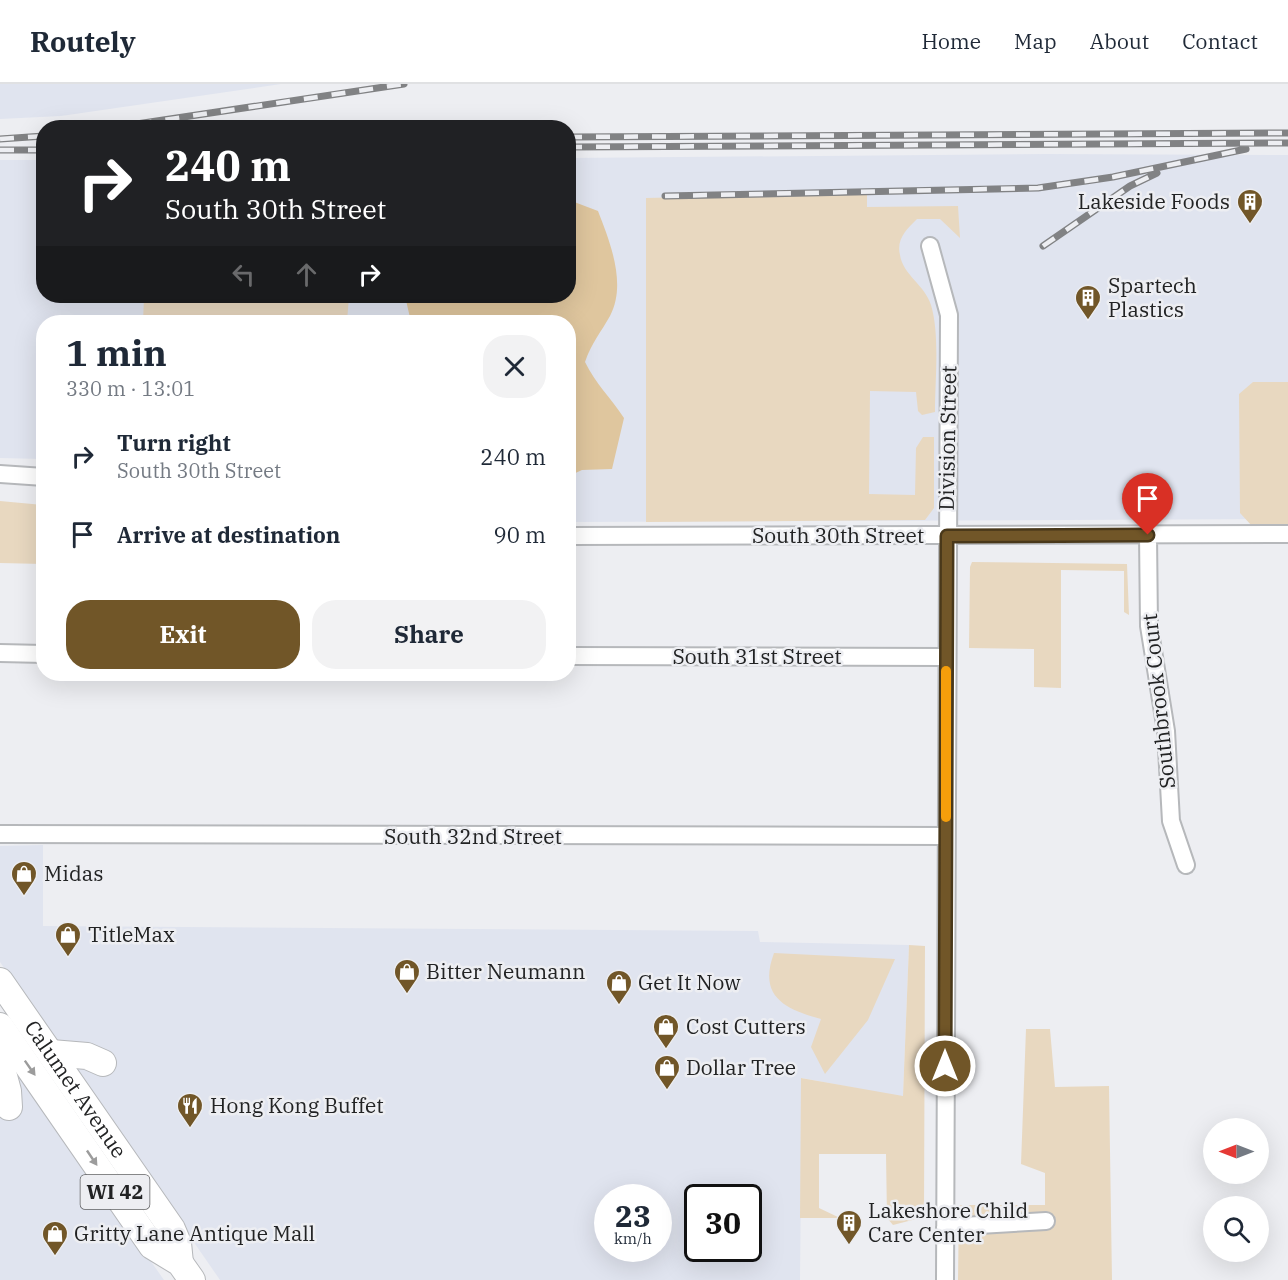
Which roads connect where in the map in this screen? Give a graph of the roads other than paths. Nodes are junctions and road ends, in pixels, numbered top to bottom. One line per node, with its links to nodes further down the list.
1 (930, 246): 7 (street, Division Street)
2 (0, 474): 3 (street)
3 (36, 476)
4 (1288, 534): 5 (street, South 30th Street)
5 (1148, 535): 7 (street, South 30th Street); 14 (street, Southbrook Court)
6 (576, 536): 7 (street, South 30th Street)
7 (947, 536): 11 (street, Division Street)
8 (0, 653): 9 (street)
9 (36, 654)
10 (576, 656): 11 (street, South 31st Street)
11 (946, 657): 13 (street, Division Street)
12 (0, 834): 13 (street, South 32nd Street)
13 (946, 836): 24 (street, Division Street)
14 (1186, 865)
15 (0, 981): 17 (main road, Calumet Avenue / WI 42)
16 (0, 1026): 21 (main road, Calumet Avenue / WI 42, one-way to 21)
17 (51, 1053): 19 (main road); 20 (main road, Calumet Avenue / WI 42)
18 (0, 1061): 22 (main road)
19 (103, 1063)
20 (76, 1089): 21 (main road); 25 (main road, Calumet Avenue / WI 42)
21 (53, 1102): 25 (main road, Calumet Avenue / WI 42, one-way to 25)
22 (9, 1107)
23 (1046, 1221): 24 (street)
24 (945, 1227): 26 (street, Division Street)
25 (186, 1271)
26 (945, 1280)

